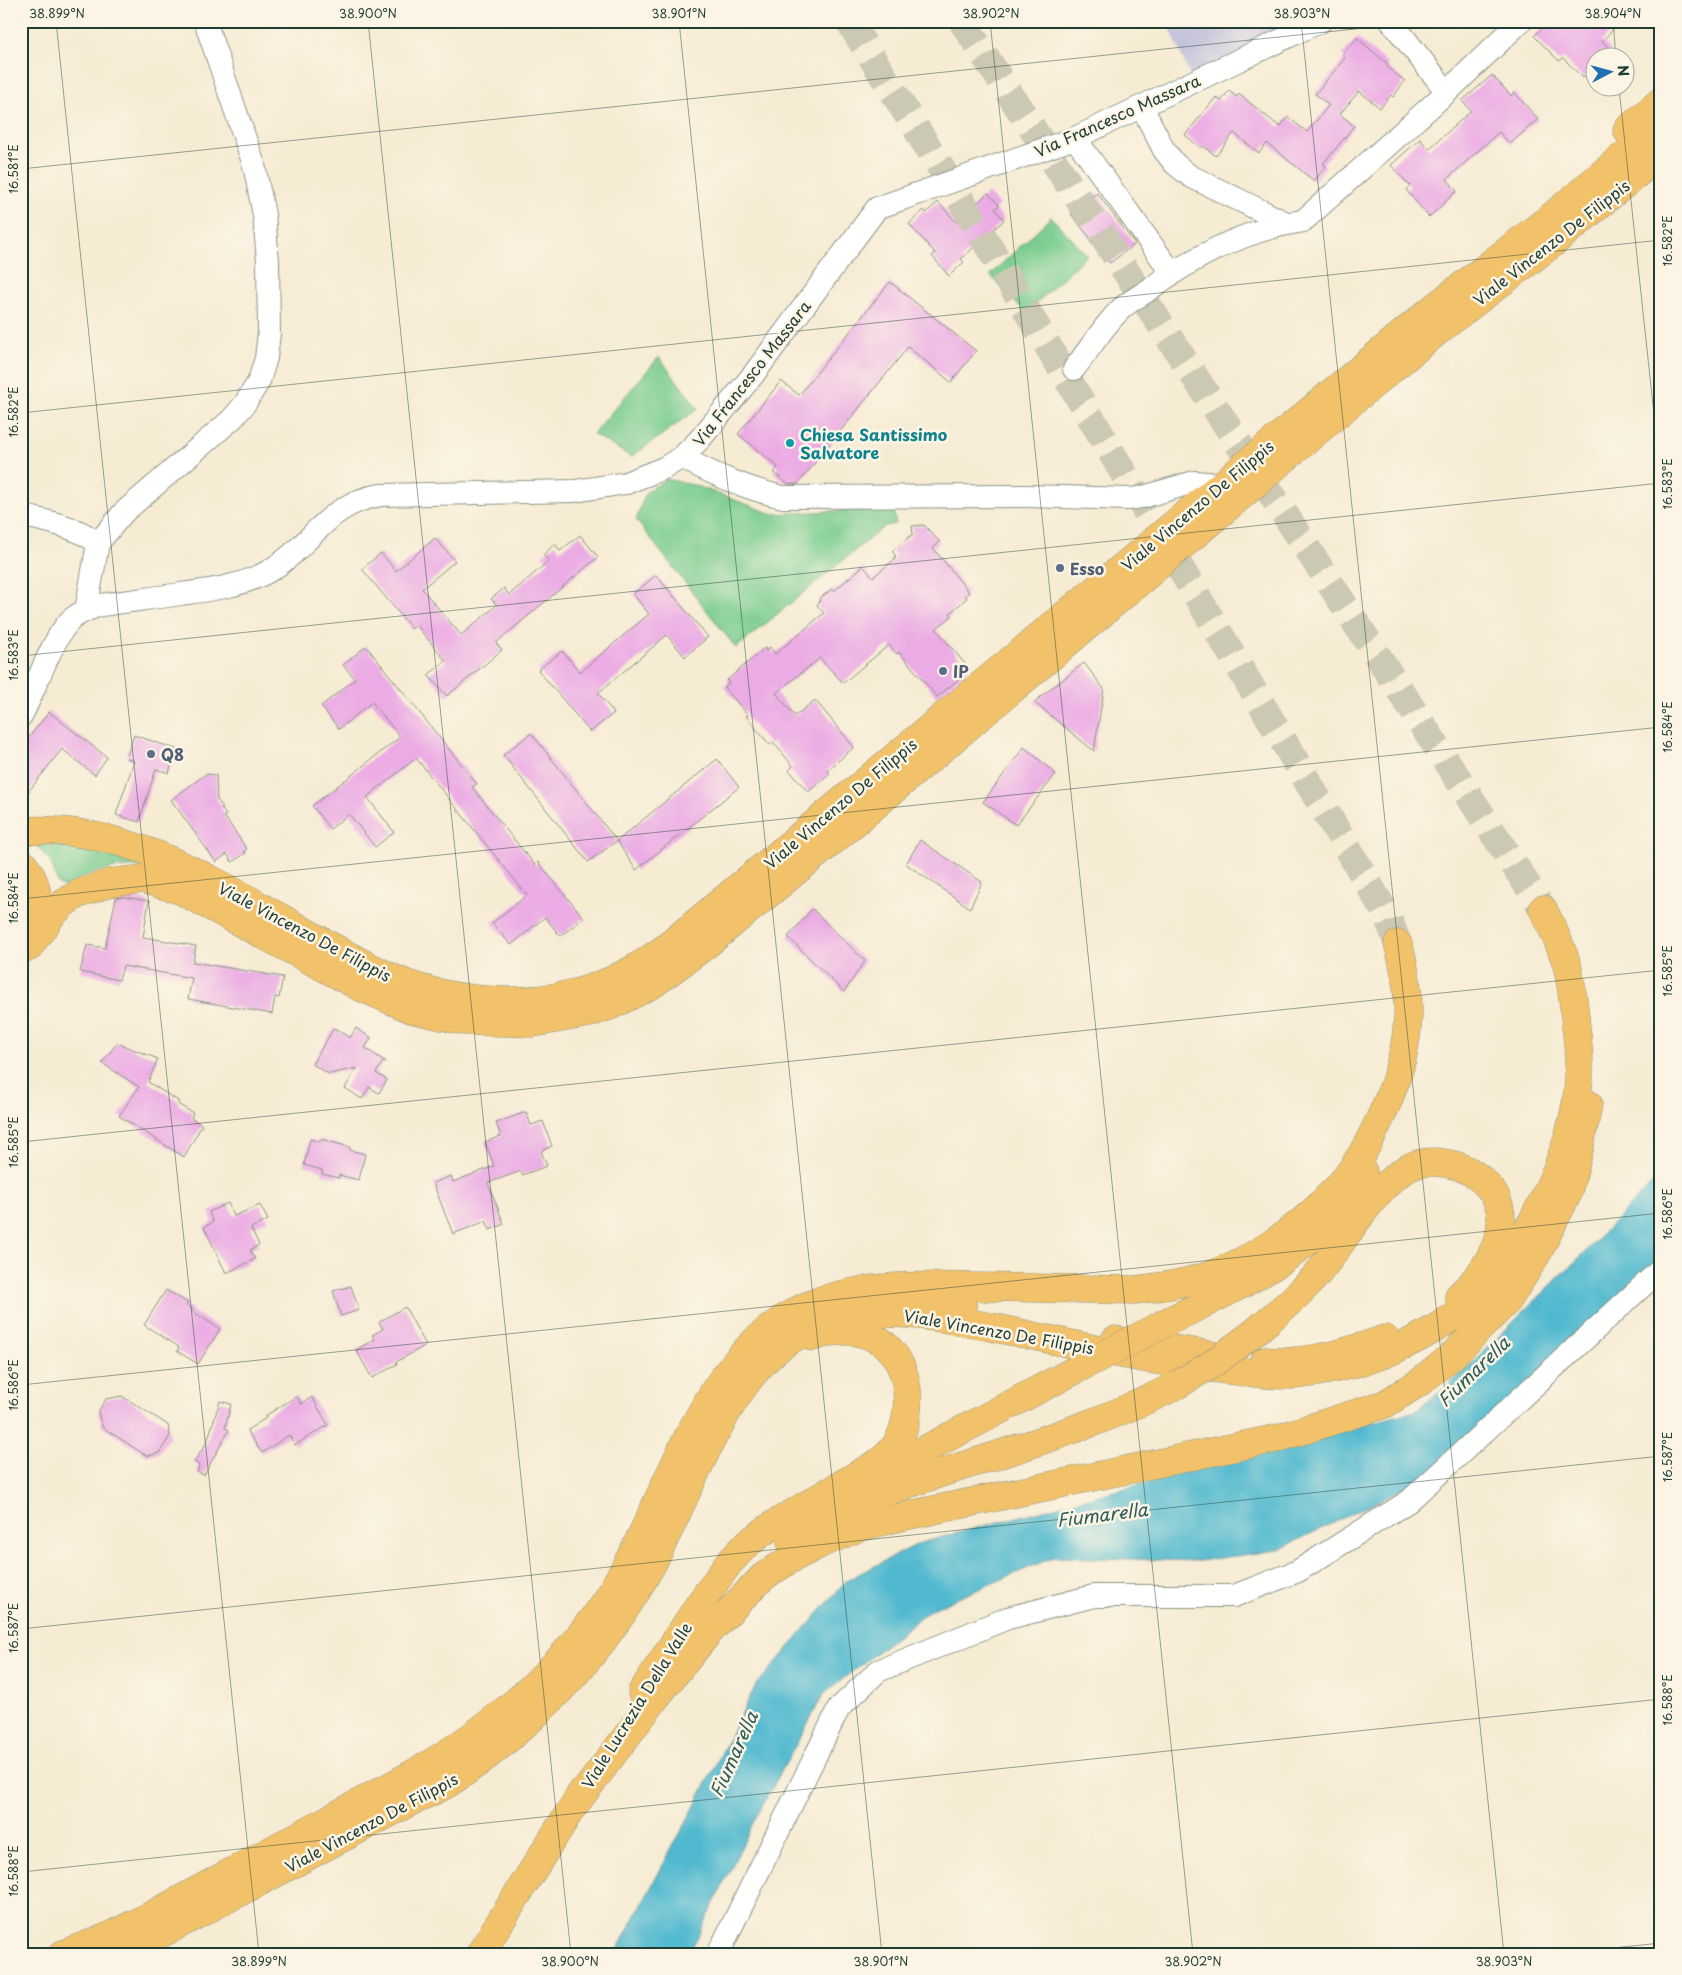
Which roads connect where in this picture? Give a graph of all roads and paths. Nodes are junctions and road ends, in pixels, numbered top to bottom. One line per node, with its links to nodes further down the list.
1 (205, 21): 18 (street)
2 (1321, 21): 7 (street, Via Francesco Massara)
3 (1391, 21): 5 (street)
4 (1521, 21): 5 (street)
5 (1447, 92): 11 (street)
6 (1661, 101): 13 (main road)
7 (1142, 107): 9 (street, Via Francesco Massara); 11 (street)
8 (1661, 124): 13 (main road, Viale Vincenzo De Filippis)
9 (1075, 138): 12 (street); 15 (street, Via Francesco Massara)
10 (1661, 154): 13 (main road, Viale Vincenzo De Filippis)
11 (1286, 223): 12 (street)
12 (1172, 273): 14 (street)
13 (1435, 320): 16 (main road, Viale Vincenzo De Filippis); 24 (main road, Viale Vincenzo De Filippis)
14 (1074, 369)
15 (682, 457): 16 (street); 19 (street, Via Francesco Massara)
16 (1223, 484): 21 (main road, Viale Vincenzo De Filippis)
17 (21, 516): 18 (street)
18 (98, 543): 19 (street)
19 (86, 610): 20 (street, Via Francesco Massara)
20 (21, 716)
21 (21, 831)
22 (21, 862): 24 (main road, Viale Vincenzo De Filippis)
23 (1543, 909): 25 (main road, Viale Vincenzo De Filippis)
24 (25, 952)
25 (1568, 970): 27 (main road, Viale Vincenzo De Filippis); 29 (main road)
26 (1661, 1269): 34 (street)
27 (721, 1401): 28 (main road); 28 (main road, Viale Vincenzo De Filippis, bridge); 29 (main road, bridge); 31 (main road, Viale Vincenzo De Filippis); 32 (main road, Viale Vincenzo De Filippis)
28 (700, 1603): 30 (main road, Viale Lucrezia Della Valle)
29 (657, 1696): 30 (main road, Viale Lucrezia Della Valle)
30 (573, 1807): 33 (main road, Viale Lucrezia Della Valle)
31 (63, 1954)
32 (110, 1954)
33 (480, 1954)
34 (718, 1954)

